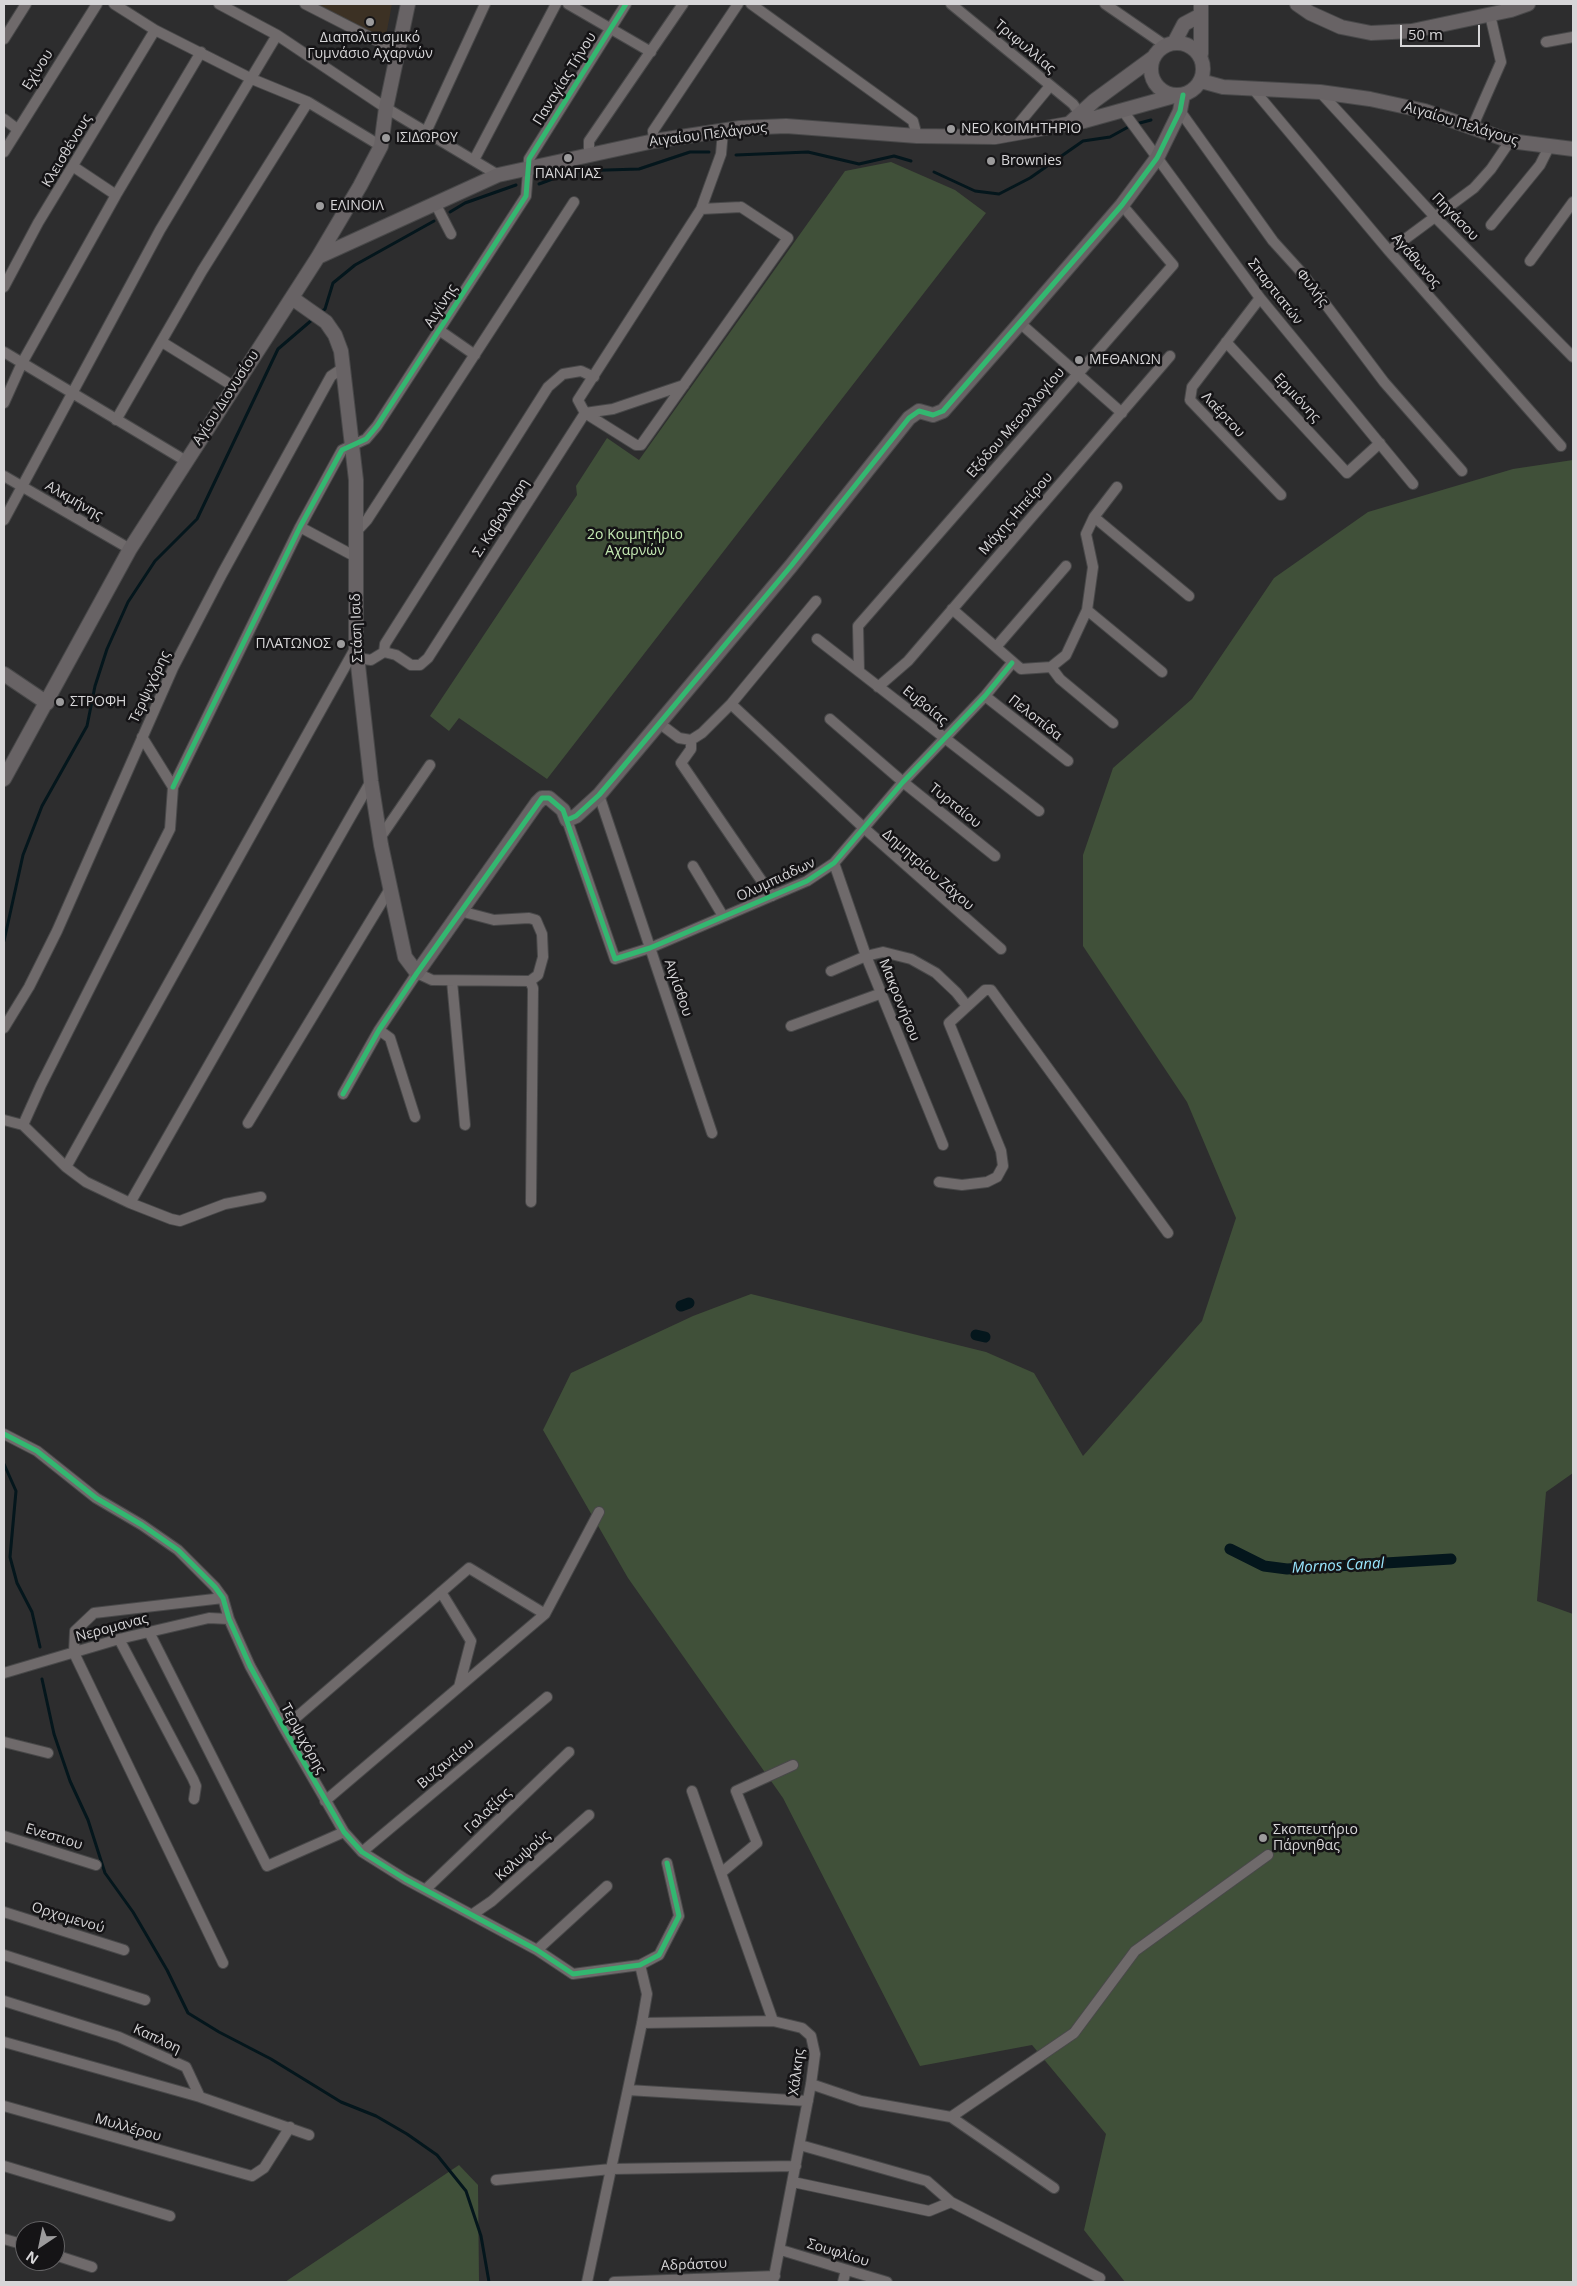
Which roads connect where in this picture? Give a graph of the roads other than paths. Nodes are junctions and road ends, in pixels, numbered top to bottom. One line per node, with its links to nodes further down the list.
1 (26, 4): 24 (street)
2 (97, 4): 46 (street, Εχίνου)
3 (114, 4): 21 (street)
4 (219, 4): 22 (street)
5 (305, 4): 28 (street)
6 (408, 4): 28 (street, Αγίου Διονυσίου)
7 (484, 4): 48 (street)
8 (556, 4): 59 (street)
9 (568, 4): 20 (street)
10 (626, 4): 20 (street, Παναγίας Τήνου)
11 (683, 4): 29 (street)
12 (738, 4): 51 (street)
13 (752, 4): 50 (street)
14 (951, 4): 34 (street, Τριφυλλίας)
15 (1105, 4): 26 (street)
16 (1297, 4): 19 (street)
17 (1528, 4): 19 (street)
18 (1201, 9): 26 (street); 30 (street)
19 (1490, 14): 45 (street)
20 (611, 28): 29 (street); 61 (street, Παναγίας Τήνου)
21 (155, 30): 27 (street); 60 (street, Κλεισθένους)
22 (277, 35): 32 (street); 39 (street)
23 (1573, 37): 25 (street)
24 (4, 39)
25 (1546, 42)
26 (1170, 44): 30 (street); 31 (street)
27 (201, 52): 32 (street); 63 (street)
28 (399, 52): 39 (street, Αγίου Διονυσίου)
29 (651, 52): 57 (street)
30 (1201, 54): 33 (street)
31 (1154, 58): 37 (street); 42 (street)
32 (252, 80): 38 (street); 92 (street)
33 (1201, 81): 35 (street, Αιγαίου Πελάγους); 37 (street)
34 (1050, 86): 42 (street, Τριφυλλίας); 49 (street)
35 (1254, 90): 36 (street, Αιγαίου Πελάγους); 72 (street, Αγάθωνος)
36 (1320, 92): 45 (street, Αιγαίου Πελάγους); 69 (street, Πηγάσου)
37 (1179, 96): 40 (street); 41 (street, Αιγαίου Πελάγους)
38 (308, 102): 53 (street); 80 (street)
39 (386, 108): 48 (street); 53 (street, Αγίου Διονυσίου)
40 (1180, 111): 58 (street); 101 (street, Φυλής)
41 (1123, 112): 44 (street, Αιγαίου Πελάγους); 58 (street, Σπαρτιατών)
42 (1080, 114): 44 (street)
43 (4, 119): 46 (street)
44 (1069, 124): 49 (street, Αιγαίου Πελάγους)
45 (1472, 128): 52 (street, Αιγαίου Πελάγους)
46 (17, 129): 56 (street, Εχίνου)
47 (724, 131): 50 (street, Αιγαίου Πελάγους); 51 (street, Αιγαίου Πελάγους); 68 (street)
48 (426, 132): 59 (street)
49 (1018, 134): 50 (street, Αιγαίου Πελάγους)
50 (917, 136)
51 (654, 141): 57 (street, Αιγαίου Πελάγους)
52 (1510, 141): 54 (street, Αιγαίου Πελάγους); 69 (street)
53 (380, 146): 73 (street, Αγίου Διονυσίου)
54 (1549, 147): 55 (street, Αιγαίου Πελάγους); 70 (street)
55 (1573, 149)
56 (4, 152)
57 (589, 154): 61 (street, Αιγαίου Πελάγους)
58 (1158, 158): 67 (street); 77 (street, Σπαρτιατών)
59 (474, 160): 62 (street)
60 (74, 167): 63 (street); 75 (street, Κλεισθένους)
61 (527, 168): 62 (street, Αιγαίου Πελάγους); 79 (street, Αιγίνης)
62 (498, 175): 66 (street, Αιγαίου Πελάγους)
63 (116, 195): 86 (street)
64 (574, 202): 83 (street)
65 (1573, 202): 74 (street)
66 (435, 203): 71 (street); 73 (street, Αιγαίου Πελάγους)
67 (1122, 205): 78 (street); 88 (street, Εξόδου Μεσολλογίου)
68 (701, 209): 89 (street); 90 (street)
69 (1436, 218): 72 (street); 85 (street, Πηγάσου)
70 (1491, 225)
71 (451, 234)
72 (1389, 252): 99 (street, Αγάθωνος)
73 (318, 257): 76 (street, Αγίου Διονυσίου)
74 (1530, 262)
75 (4, 286)
76 (292, 298): 87 (street, Στάση Ισιδ); 91 (street, Αγίου Διονυσίου)
77 (1260, 298): 81 (street, Λαέρτου); 97 (street, Σπαρτιατών)
78 (1020, 323): 88 (street); 132 (street)
79 (439, 330): 83 (street); 98 (street, Αιγίνης)
80 (162, 342): 91 (street); 96 (street)
81 (1226, 342): 97 (street, Ερμιόνης); 106 (street, Λαέρτου)
82 (4, 352): 86 (street)
83 (475, 355): 110 (street)
84 (1170, 356): 95 (street, Μάχης Ηπείρου)
85 (1573, 357)
86 (22, 363): 92 (street); 93 (street)
87 (343, 368): 98 (street, Στάση Ισιδ); 134 (street, Τερψιχόρης)
88 (1077, 373): 95 (street); 124 (street, Εξόδου Μεσολλογίου)
89 (594, 377): 94 (street); 120 (street)
90 (684, 385): 94 (street); 94 (street)
91 (234, 386): 100 (street, Αγίου Διονυσίου)
92 (70, 392): 96 (street); 104 (street)
93 (4, 402)
94 (585, 413): 120 (street, Σ. Καβαλλαρη)
95 (1122, 413): 116 (street, Μάχης Ηπείρου)
96 (116, 420): 100 (street)
97 (1380, 443): 103 (street, Σπαρτιατών)
98 (353, 444): 109 (street, Αιγίνης); 110 (street, Στάση Ισιδ)
99 (1561, 446)
100 (186, 461): 111 (street, Αγίου Διονυσίου)
101 (1462, 471)
102 (4, 476): 104 (street, Αλκμήνης)
103 (1413, 484)
104 (22, 486): 108 (street); 111 (street, Αλκμήνης)
105 (1117, 487): 107 (street)
106 (1280, 495)
107 (1094, 517): 114 (street); 117 (street)
108 (4, 520)
109 (300, 527): 112 (street); 142 (street, Αιγίνης)
110 (355, 533): 112 (street, Στάση Ισιδ)
111 (130, 549): 129 (street, Αγίου Διονυσίου)
112 (356, 557): 121 (street, Στάση Ισιδ)
113 (1066, 566): 119 (street)
114 (1189, 596)
115 (816, 601): 130 (street)
116 (952, 609): 119 (street); 127 (street, Μάχης Ηπείρου)
117 (1087, 610): 123 (street); 125 (street)
118 (818, 639): 124 (street, Ευβοίας)
119 (996, 647): 122 (street)
120 (384, 652): 121 (street)
121 (356, 653): 140 (street, Στάση Ισιδ); 175 (street)
122 (1012, 663): 123 (street); 128 (street, Ολυμπιάδων)
123 (1052, 668): 133 (street)
124 (859, 671): 127 (street, Ευβοίας)
125 (1162, 672)
126 (4, 674): 129 (street)
127 (878, 687): 135 (street, Ευβοίας)
128 (985, 696): 135 (street, Ολυμπιάδων); 137 (street, Πελοπίδα)
129 (47, 703): 139 (street, Αγίου Διονυσίου)
130 (731, 704): 136 (street); 146 (street, Δημητρίου Ζάχου)
131 (830, 719): 141 (street, Τυρταίου)
132 (660, 723): 136 (street); 143 (street)
133 (1113, 723)
134 (142, 736): 142 (street); 165 (street, Τερψιχόρης)
135 (944, 739): 141 (street, Ολυμπιάδων); 144 (street, Ευβοίας)
136 (690, 740): 152 (street)
137 (1068, 761)
138 (430, 765): 147 (street)
139 (4, 779)
140 (372, 781): 147 (street, Στάση Ισιδ); 179 (street)
141 (903, 782): 146 (street, Ολυμπιάδων); 148 (street, Τυρταίου)
142 (173, 787): 171 (street)
143 (599, 795): 145 (street); 155 (street, Αιγίσθου)
144 (1039, 812)
145 (567, 820): 153 (street); 155 (street, Ολυμπιάδων)
146 (864, 828): 149 (street, Ολυμπιάδων); 156 (street, Δημητρίου Ζάχου)
147 (380, 838): 151 (street, Στάση Ισιδ)
148 (995, 856)
149 (834, 863): 152 (street, Ολυμπιάδων); 157 (street, Μακρονήσου)
150 (693, 866): 154 (street)
151 (391, 887): 159 (street, Στάση Ισιδ); 170 (street)
152 (772, 896): 154 (street, Ολυμπιάδων)
153 (460, 911): 159 (street); 161 (street)
154 (723, 916): 155 (street, Ολυμπιάδων)
155 (650, 948): 173 (street, Αιγίσθου)
156 (1001, 949)
157 (866, 956): 158 (street); 162 (street, Μακρονήσου); 163 (street)
158 (831, 971)
159 (417, 974): 160 (street); 166 (street)
160 (452, 981): 161 (street); 172 (street)
161 (530, 981): 178 (street)
162 (882, 993): 164 (street); 174 (street, Μακρονήσου)
163 (967, 1006): 176 (street); 180 (street)
164 (791, 1026)
165 (4, 1028)
166 (379, 1030): 167 (street); 168 (street)
167 (342, 1094)
168 (415, 1117)
169 (4, 1120): 171 (street)
170 (248, 1123)
171 (23, 1125): 175 (street)
172 (465, 1125)
173 (712, 1133)
174 (943, 1145)
175 (66, 1167): 179 (street)
176 (939, 1182)
177 (260, 1197): 179 (street)
178 (531, 1202)
179 (130, 1203)
180 (1168, 1233)
181 (4, 1434): 184 (street, Τερψιχόρης)
182 (599, 1512): 185 (street)
183 (441, 1592): 185 (street); 191 (street); 193 (street)
184 (223, 1598): 186 (street, Τερψιχόρης); 189 (street)
185 (545, 1614): 191 (street)
186 (229, 1619): 187 (street, Νερομανας); 193 (street, Τερψιχόρης)
187 (149, 1632): 188 (street, Νερομανας); 202 (street)
188 (119, 1638): 189 (street, Νερομανας); 199 (street)
189 (74, 1653): 190 (street, Νερομανας); 216 (street)
190 (4, 1673)
191 (459, 1687): 200 (street)
192 (547, 1697): 204 (street, Βυζαντίου)
193 (284, 1728): 200 (street, Τερψιχόρης)
194 (4, 1742): 196 (street)
195 (569, 1752): 210 (street, Γαλαξίας)
196 (48, 1753)
197 (793, 1765): 208 (street)
198 (692, 1791): 208 (street)
199 (194, 1799)
200 (325, 1801): 202 (street, Τερψιχόρης)
201 (589, 1815): 212 (street, Καλυψούς)
202 (344, 1832): 204 (street, Τερψιχόρης)
203 (4, 1836): 207 (street, Ενεστιου)
204 (362, 1852): 210 (street, Τερψιχόρης)
205 (1268, 1855): 228 (street)
206 (667, 1863): 217 (street)
207 (96, 1865)
208 (721, 1872): 220 (street)
209 (607, 1886): 214 (street)
210 (426, 1889): 212 (street, Τερψιχόρης)
211 (4, 1912): 213 (street, Ορχομενού)
212 (473, 1914): 214 (street, Τερψιχόρης)
213 (124, 1950)
214 (537, 1950): 217 (street, Τερψιχόρης)
215 (4, 1955): 218 (street)
216 (223, 1962)
217 (640, 1965): 221 (street)
218 (146, 2000)
219 (4, 2001): 225 (street, Καπλοη)
220 (773, 2021): 221 (street, Χάλκης); 223 (street, Χάλκης)
221 (642, 2024): 224 (street)
222 (4, 2042): 225 (street)
223 (811, 2084): 226 (street, Χάλκης); 228 (street)
224 (628, 2090): 226 (street); 234 (street)
225 (200, 2097): 229 (street)
226 (808, 2101): 231 (street, Χάλκης)
227 (4, 2106): 229 (street, Μυλλέρου)
228 (951, 2117): 237 (street)
229 (290, 2127): 230 (street)
230 (309, 2135)
231 (800, 2145): 233 (street, Χάλκης); 238 (street)
232 (4, 2166): 239 (street)
233 (796, 2166): 234 (street); 236 (street, Χάλκης)
234 (611, 2169): 235 (street); 246 (street)
235 (496, 2180)
236 (793, 2182): 238 (street); 240 (street, Χάλκης)
237 (1054, 2188)
238 (951, 2202): 244 (street)
239 (170, 2216)
240 (781, 2250): 243 (street, Σουφλίου); 245 (street, Χάλκης)
241 (65, 2258): 242 (street)
242 (92, 2267)
243 (846, 2270): 248 (street); 249 (street, Σουφλίου)
244 (1100, 2278)
245 (774, 2279): 247 (street, Αδράστου)
246 (587, 2282)
247 (614, 2282)
248 (843, 2282)
249 (887, 2282)

